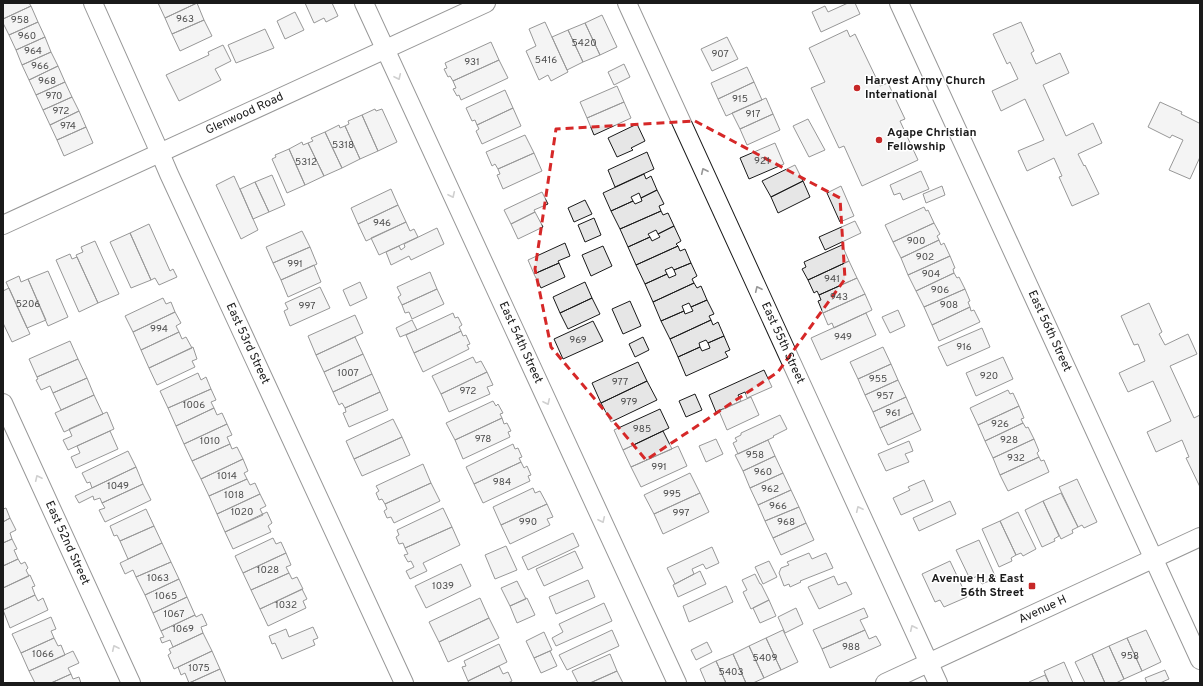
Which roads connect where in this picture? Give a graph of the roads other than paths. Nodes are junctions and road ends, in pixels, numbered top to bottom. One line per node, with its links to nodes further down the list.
1 (93, 3): 7 (street, East 53rd Street)
2 (364, 3): 6 (street, East 54th Street)
3 (486, 3): 6 (street, Glenwood Road)
4 (627, 3): 13 (street, East 55th Street, one-way to 4)
5 (900, 3): 11 (street, East 56th Street)
6 (385, 49): 7 (street, Glenwood Road); 16 (street, East 54th Street, one-way to 16)
7 (160, 153): 8 (street, Glenwood Road); 15 (street, East 53rd Street)
8 (3, 225)
9 (3, 403): 14 (street, East 52nd Street, one-way to 9)
10 (1200, 537): 11 (street, Avenue H)
11 (1154, 559): 12 (street, East 56th Street); 13 (street, Avenue H)
12 (1200, 660)
13 (929, 663): 17 (street, Avenue H); 18 (street, East 55th Street)
14 (132, 683)
15 (404, 683)
16 (676, 683)
17 (885, 683)
18 (938, 683)

